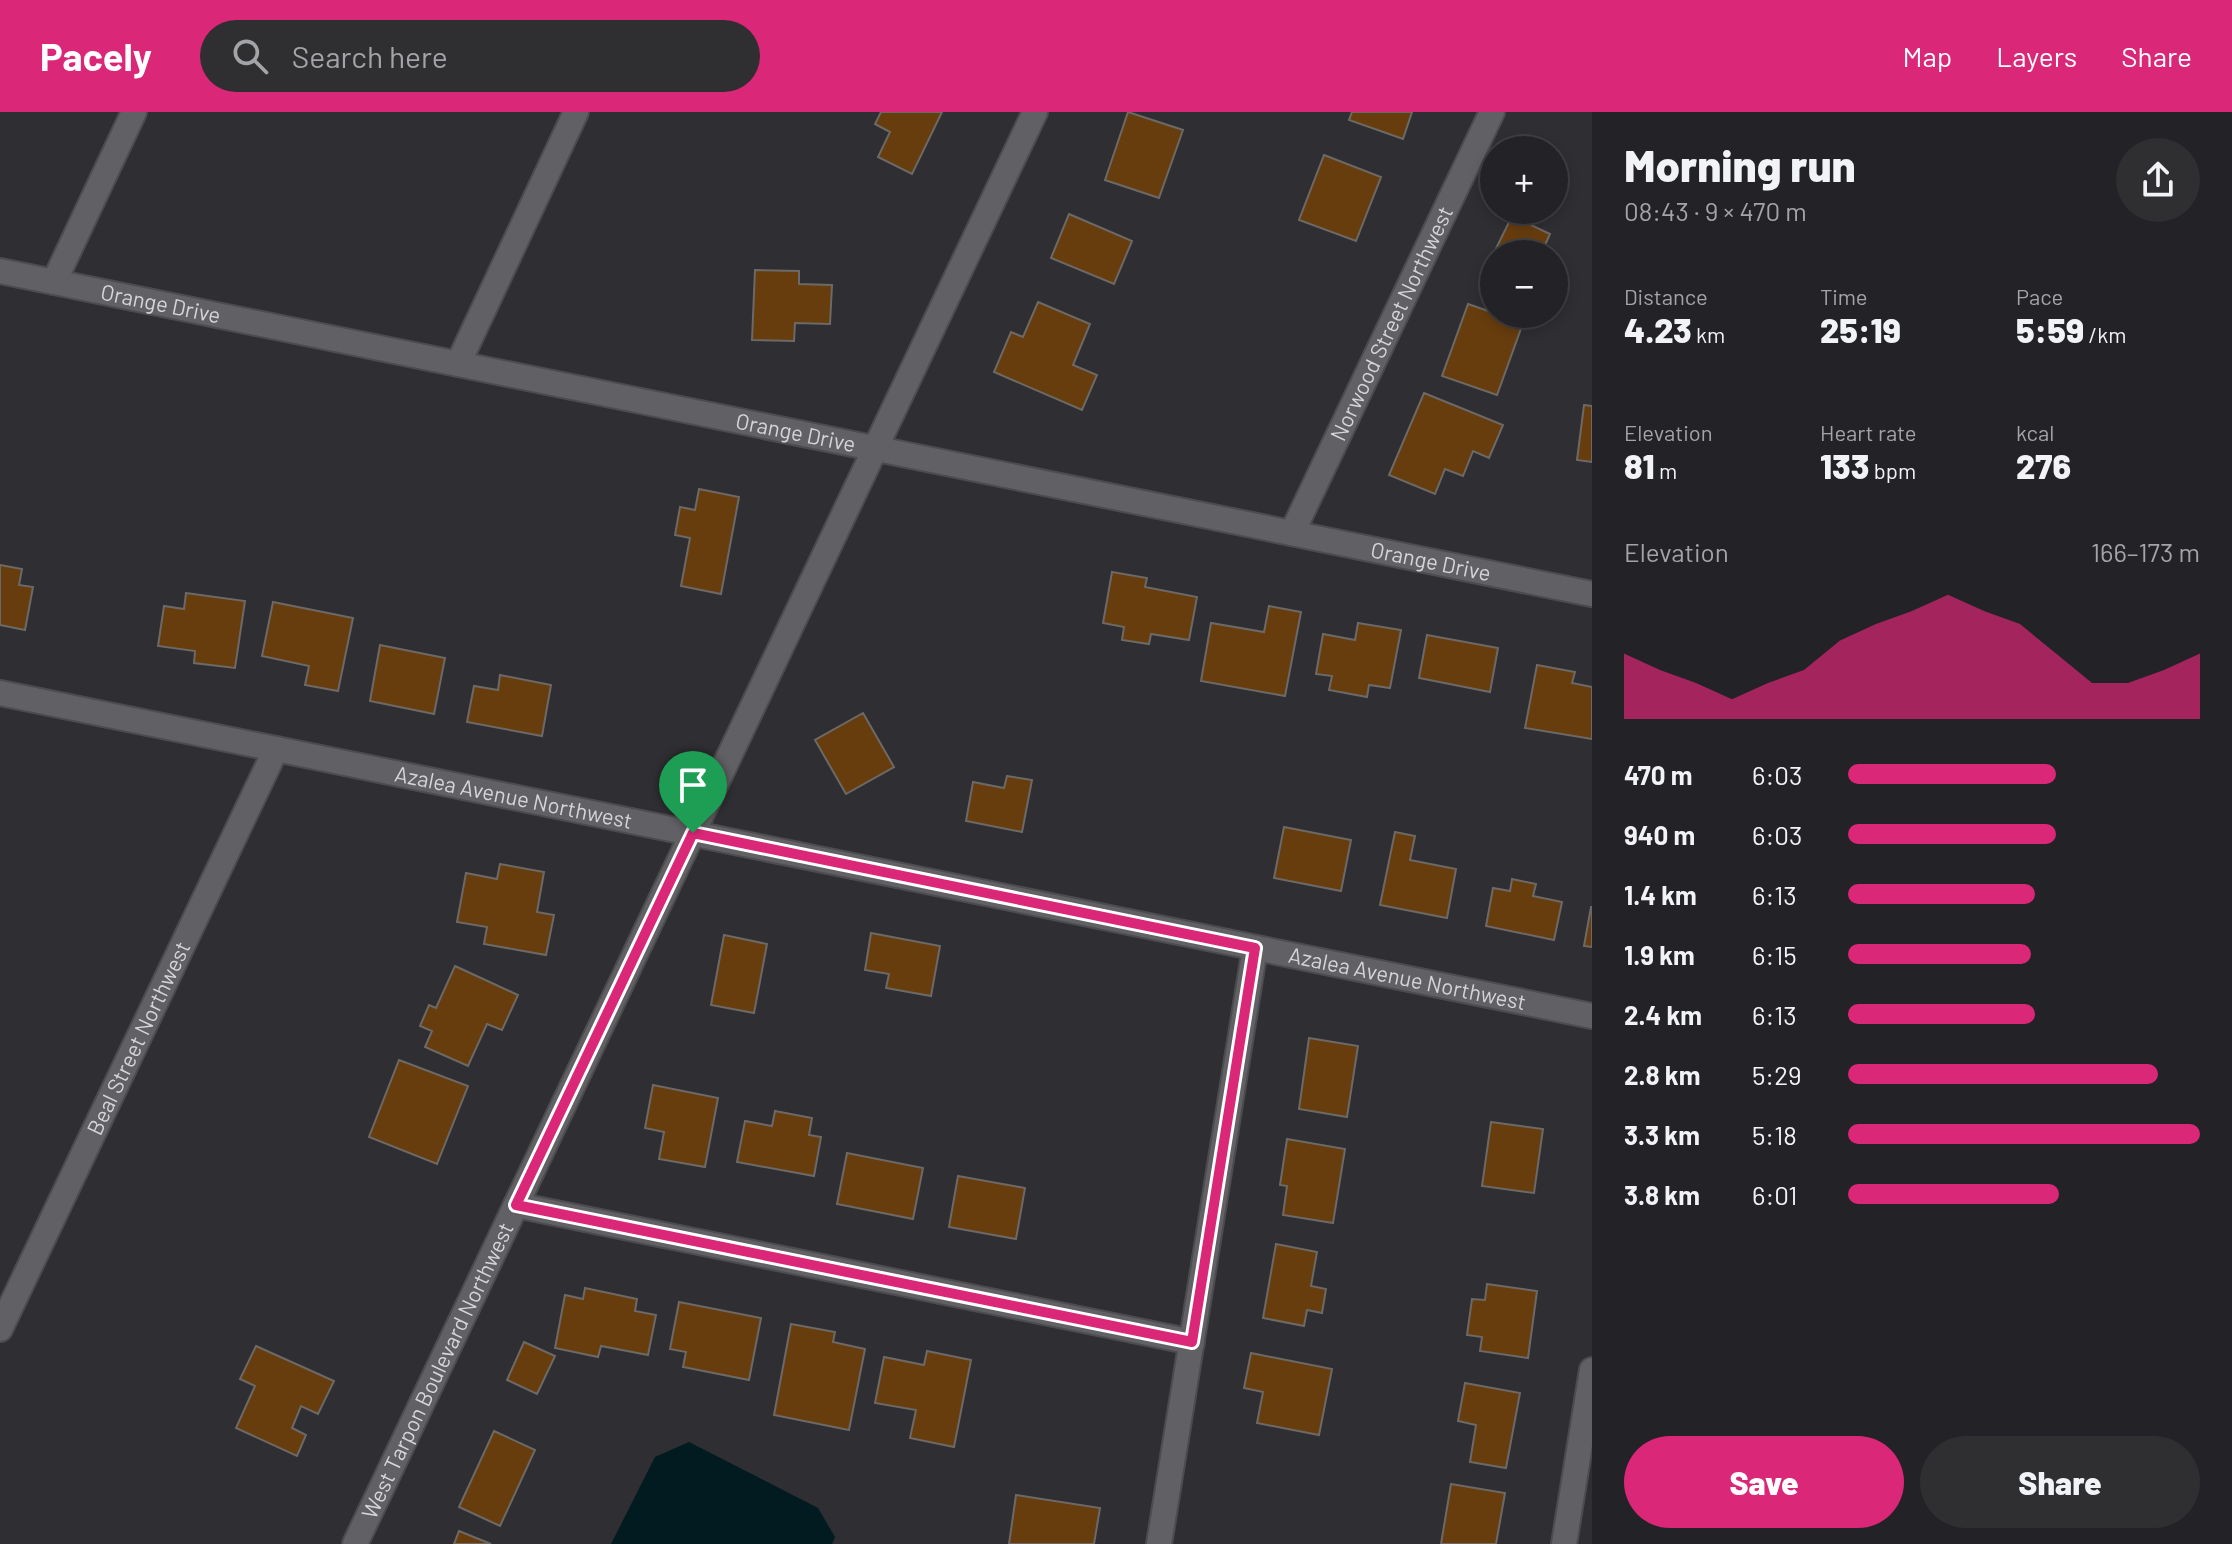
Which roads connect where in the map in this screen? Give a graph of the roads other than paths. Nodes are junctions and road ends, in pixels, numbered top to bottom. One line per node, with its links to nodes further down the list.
1 (134, 112): 6 (street)
2 (576, 112): 7 (street)
3 (1035, 112): 8 (street, West Tarpon Boulevard Northwest)
4 (1492, 112): 9 (street, Norwood Street Northwest)
5 (0, 271): 6 (street, Orange Drive)
6 (54, 282): 7 (street, Orange Drive)
7 (458, 364): 8 (street, Orange Drive)
8 (875, 449): 9 (street, Orange Drive); 13 (street, West Tarpon Boulevard Northwest)
9 (1292, 533): 10 (street, Orange Drive)
10 (1592, 594)
11 (0, 693): 12 (street, Azalea Avenue Northwest)
12 (276, 749): 13 (street, Azalea Avenue Northwest); 17 (street, Beal Street Northwest)
13 (693, 833): 14 (street, Azalea Avenue Northwest); 16 (street, West Tarpon Boulevard Northwest)
14 (1255, 948): 15 (street, Azalea Avenue Northwest); 18 (street)
15 (1592, 1016)
16 (516, 1205): 18 (street); 20 (street, West Tarpon Boulevard Northwest)
17 (0, 1329)
18 (1192, 1342): 21 (street)
19 (1592, 1370): 22 (street)
20 (355, 1544)
21 (1159, 1544)
22 (1564, 1544)

